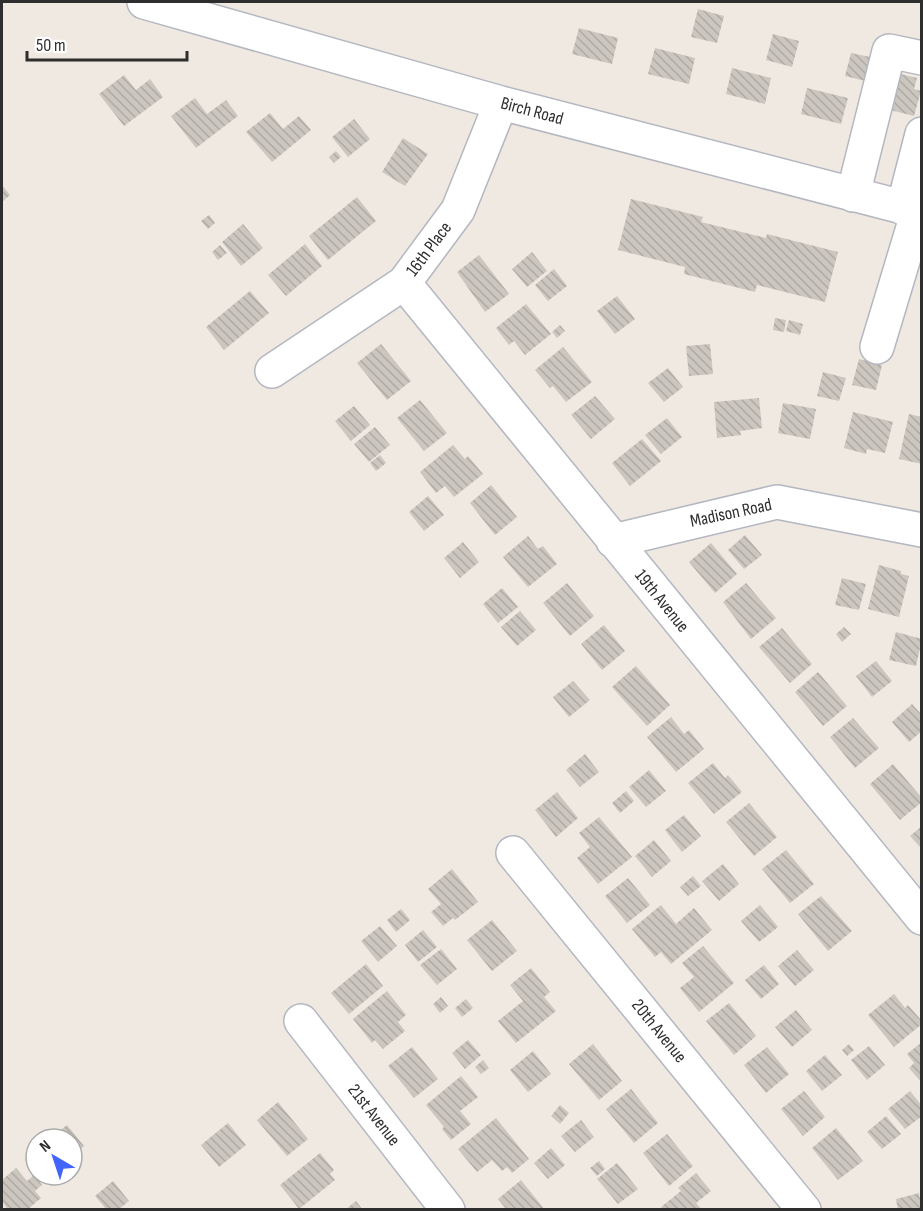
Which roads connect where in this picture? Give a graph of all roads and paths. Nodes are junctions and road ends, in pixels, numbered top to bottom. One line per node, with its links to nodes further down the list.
1 (144, 2): 3 (street, Birch Road)
2 (921, 58): 4 (street)
3 (501, 103): 6 (street, Birch Road); 8 (street, 16th Place)
4 (870, 124): 5 (street); 6 (street)
5 (921, 135): 7 (street)
6 (853, 195): 7 (street, Birch Road)
7 (914, 210): 9 (street)
8 (404, 283): 10 (street, 16th Place); 12 (street, 19th Avenue)
9 (877, 346)
10 (272, 371)
11 (921, 530): 12 (street, Madison Road)
12 (613, 541): 14 (street, 19th Avenue)
13 (513, 853): 17 (street, 20th Avenue)
14 (921, 918)
15 (301, 1021): 16 (street, 21st Avenue)
16 (448, 1209)
17 (804, 1209)

